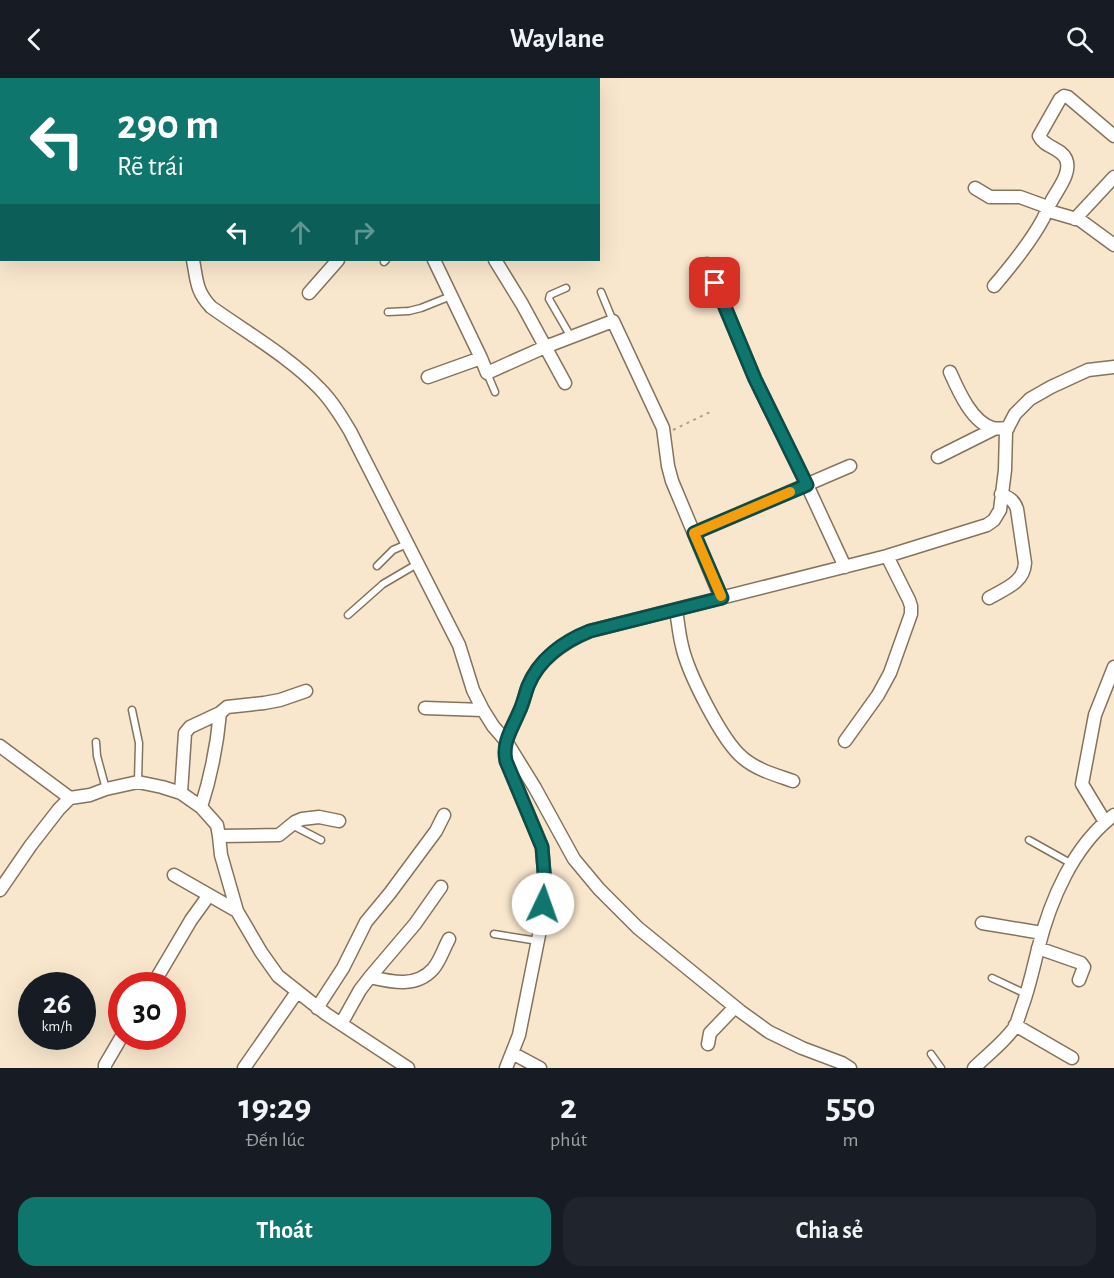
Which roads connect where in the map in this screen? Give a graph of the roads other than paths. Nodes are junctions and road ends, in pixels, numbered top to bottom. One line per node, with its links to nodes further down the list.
1 (1114, 136): 4 (street)
2 (1114, 177): 5 (street)
3 (975, 188): 4 (street)
4 (1047, 210): 5 (street); 12 (street)
5 (1075, 219): 6 (street)
6 (1114, 245)
7 (193, 261): 35 (street)
8 (337, 261): 15 (street)
9 (435, 261): 16 (street)
10 (496, 261): 20 (street)
11 (707, 264): 32 (street)
12 (994, 286)
13 (566, 288): 19 (lane)
14 (601, 292): 18 (lane)
15 (309, 293)
16 (452, 295): 17 (lane); 21 (street)
17 (388, 312)
18 (613, 321): 19 (street); 34 (street)
19 (571, 337): 20 (street)
20 (545, 347): 24 (street); 26 (street)
21 (481, 358): 24 (street); 25 (street)
22 (1114, 368): 28 (street)
23 (950, 372): 29 (street)
24 (487, 373): 27 (lane)
25 (428, 377)
26 (565, 383)
27 (495, 392)
28 (1008, 428): 29 (street); 33 (street)
29 (994, 429): 30 (street)
30 (938, 457)
31 (850, 466): 32 (street)
32 (807, 485): 34 (street); 39 (street)
33 (1001, 495): 36 (street); 41 (street)
34 (694, 533): 40 (street)
35 (407, 544): 37 (street); 38 (lane)
36 (887, 556): 39 (street); 51 (street)
37 (417, 564): 43 (lane); 48 (street)
38 (377, 566)
39 (845, 567): 40 (street)
40 (722, 598): 42 (street)
41 (989, 598)
42 (676, 610): 50 (street); 54 (street)
43 (348, 615)
44 (1114, 667): 61 (street)
45 (306, 691): 49 (street)
46 (425, 708): 48 (street)
47 (132, 710): 55 (lane)
48 (483, 710): 50 (street)
49 (220, 713): 57 (street); 59 (street)
50 (506, 741): 77 (street); 85 (street)
51 (845, 741)
52 (96, 742): 56 (lane)
53 (0, 746): 58 (street)
54 (794, 781)
55 (138, 782): 56 (street); 57 (street)
56 (106, 789): 58 (street)
57 (181, 793): 59 (street)
58 (70, 798): 70 (street)
59 (201, 807): 64 (street)
60 (444, 815): 86 (street)
61 (1109, 818): 67 (street)
62 (339, 821): 63 (street)
63 (292, 825): 64 (street); 65 (lane)
64 (219, 836): 72 (street)
65 (321, 840)
66 (1029, 840): 67 (lane)
67 (1072, 864): 74 (street)
68 (174, 875): 71 (street)
69 (441, 887): 80 (street)
70 (0, 890)
71 (209, 895): 72 (street); 79 (street)
72 (237, 911): 83 (street)
73 (982, 923): 74 (street)
74 (1042, 933): 78 (street)
75 (494, 934): 77 (lane)
76 (449, 939): 80 (street)
77 (538, 940): 91 (street)
78 (1038, 948): 82 (street); 84 (street)
79 (160, 972)
80 (370, 977): 87 (street)
81 (992, 978): 84 (lane)
82 (1079, 980)
83 (297, 992): 86 (street); 95 (street)
84 (1026, 995): 88 (street)
85 (735, 1007): 89 (street); 99 (street)
86 (317, 1008): 87 (street)
87 (341, 1024): 96 (street)
88 (1015, 1025): 93 (street); 101 (street)
89 (708, 1044)
90 (114, 1050): 94 (street)
91 (512, 1053): 97 (street); 98 (street)
92 (931, 1054): 100 (lane)
93 (1072, 1058)
94 (105, 1068)
95 (244, 1068)
96 (408, 1068)
97 (506, 1068)
98 (540, 1068)
99 (850, 1068)
100 (941, 1068)
101 (974, 1068)

